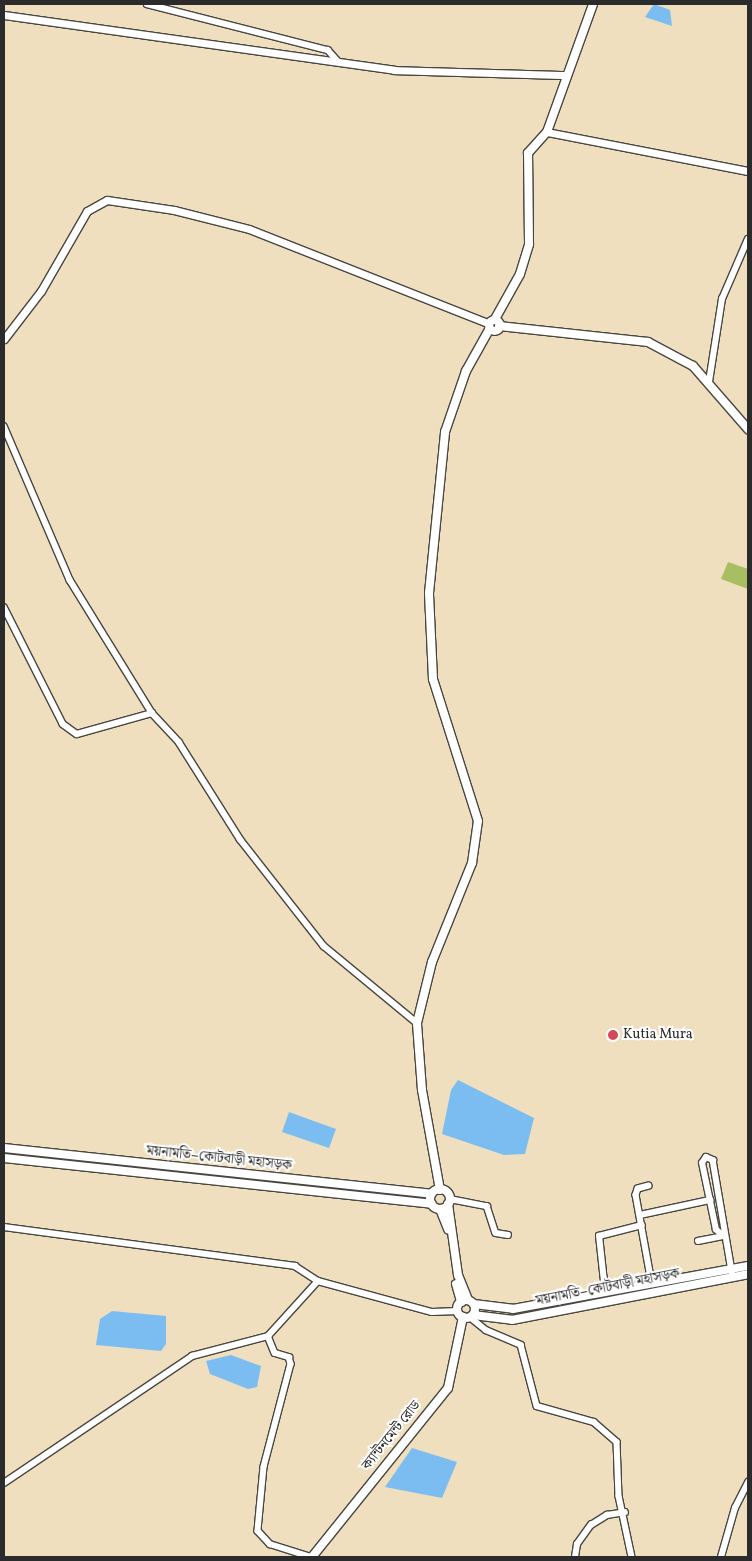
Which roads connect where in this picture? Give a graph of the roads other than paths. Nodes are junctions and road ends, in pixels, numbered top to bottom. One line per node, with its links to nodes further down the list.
1 (147, 4): 4 (street)
2 (594, 4): 5 (main road)
3 (4, 14): 4 (street)
4 (338, 61): 5 (street)
5 (566, 75): 6 (main road)
6 (546, 132): 7 (street); 9 (main road)
7 (748, 171)
8 (748, 239): 11 (street)
9 (493, 324): 10 (street); 11 (main road); 17 (main road)
10 (4, 339)
11 (709, 382): 13 (main road)
12 (4, 426): 14 (street)
13 (748, 428)
14 (5, 434): 16 (street)
15 (4, 607): 16 (street)
16 (152, 713): 17 (street)
17 (417, 1023): 23 (main road)
18 (4, 1148): 20 (main road, ময়নামতি–কোটবাড়ী মহাসড়ক)
19 (4, 1158): 21 (main road, ময়নামতি–কোটবাড়ী মহাসড়ক)
20 (117, 1161): 21 (main road); 24 (main road, ময়নামতি–কোটবাড়ী মহাসড়ক)
21 (116, 1170): 27 (main road, ময়নামতি–কোটবাড়ী মহাসড়ক)
22 (649, 1186): 29 (street)
23 (440, 1190): 24 (main road); 26 (main road)
24 (432, 1194): 27 (main road)
25 (710, 1200): 29 (street); 33 (street); 33 (street)
26 (449, 1202): 28 (main road); 32 (street); 41 (main road)
27 (432, 1204): 28 (main road, ময়নামতি–কোটবাড়ী মহাসড়ক)
28 (440, 1209): 41 (main road)
29 (640, 1215): 30 (street)
30 (642, 1225): 39 (street); 40 (street)
31 (4, 1227): 38 (street)
32 (508, 1235)
33 (723, 1236): 34 (street); 36 (street)
34 (698, 1241)
35 (748, 1266): 36 (main road, ময়নামতি–কোটবাড়ী মহাসড়ক)
36 (732, 1273): 37 (main road, ময়নামতি–কোটবাড়ী মহাসড়ক); 39 (main road, ময়নামতি–কোটবাড়ী মহাসড়ক); 42 (main road, ময়নামতি–কোটবাড়ী মহাসড়ক)
37 (748, 1274)
38 (318, 1281): 42 (street); 43 (street)
39 (652, 1283): 40 (main road, ময়নামতি–কোটবাড়ী মহাসড়ক)
40 (605, 1292): 41 (main road, ময়নামতি–কোটবাড়ী মহাসড়ক)
41 (468, 1302): 42 (main road); 42 (main road)
42 (466, 1315): 46 (street); 47 (main road, ক্যান্টনমেন্ট রোড)
43 (268, 1336): 45 (street); 47 (street)
44 (748, 1482): 50 (street)
45 (4, 1483)
46 (625, 1512): 48 (street); 49 (street)
47 (312, 1557)
48 (575, 1557)
49 (632, 1557)
50 (721, 1557)

